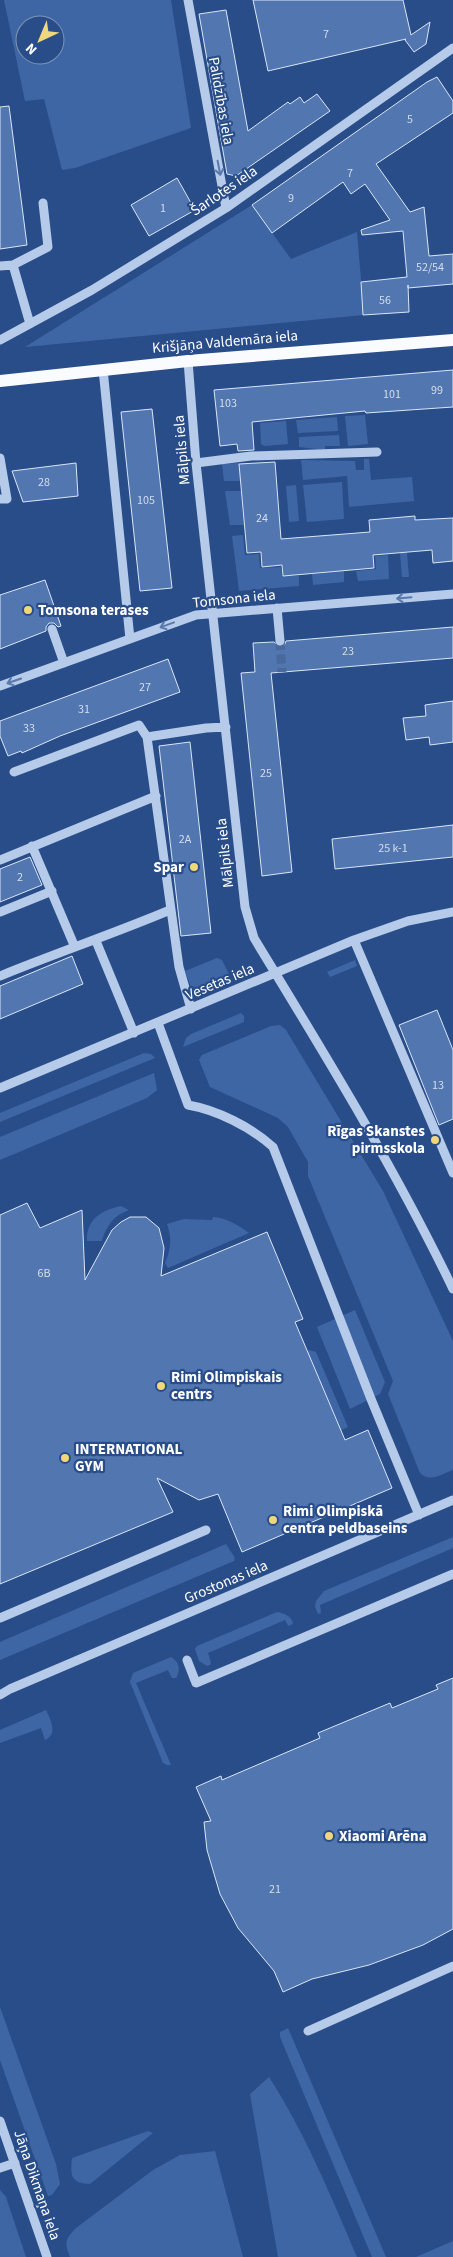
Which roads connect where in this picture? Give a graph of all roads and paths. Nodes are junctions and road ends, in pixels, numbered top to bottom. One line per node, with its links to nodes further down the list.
1 (188, 0): 4 (street, Palīdzības iela, one-way to 4)
2 (453, 48): 4 (street, Šarlotes iela)
3 (43, 203): 5 (street)
4 (226, 208): 7 (street, Šarlotes iela)
5 (12, 265): 6 (street); 7 (street)
6 (0, 266)
7 (30, 324): 8 (street, Šarlotes iela)
8 (0, 340)
9 (453, 340): 10 (main road, Krišjāņa Valdemāra iela)
10 (188, 361): 11 (main road, Krišjāņa Valdemāra iela); 15 (street, Mālpils iela)
11 (103, 369): 12 (main road, Krišjāņa Valdemāra iela); 21 (street)
12 (0, 380)
13 (377, 452): 15 (street)
14 (0, 458): 16 (street)
15 (196, 463): 19 (street, Mālpils iela)
16 (0, 499)
17 (453, 594): 18 (street, Tomsona iela, one-way to 18)
18 (277, 608): 19 (street, Tomsona iela); 22 (street)
19 (213, 613): 21 (street, Tomsona iela, one-way to 21); 25 (street, Mālpils iela)
20 (52, 629): 23 (street)
21 (130, 639): 23 (street, Tomsona iela)
22 (280, 641)
23 (64, 663): 24 (street, Tomsona iela, one-way to 24)
24 (0, 686)
25 (226, 727): 26 (street); 38 (street, Mālpils iela)
26 (147, 737): 27 (street); 28 (street)
27 (14, 772)
28 (156, 796): 29 (street); 32 (street)
29 (32, 846): 30 (street); 31 (street)
30 (0, 860)
31 (52, 891): 33 (street); 37 (street)
32 (170, 910): 36 (street); 40 (street)
33 (0, 912)
34 (453, 912): 35 (street, Vesetas iela)
35 (354, 940): 38 (street, Vesetas iela); 44 (street)
36 (96, 941): 37 (street); 42 (street)
37 (74, 945): 39 (street)
38 (276, 973): 40 (street, Vesetas iela); 45 (street, Mālpils iela)
39 (0, 976)
40 (191, 1009): 41 (street, Vesetas iela)
41 (158, 1023): 42 (street, Vesetas iela); 47 (street)
42 (134, 1033): 43 (street, Vesetas iela)
43 (0, 1088)
44 (453, 1173)
45 (453, 1289)
46 (453, 1500): 47 (street, Grostonas iela)
47 (419, 1515): 53 (street, Grostonas iela)
48 (206, 1530): 50 (street)
49 (453, 1574): 51 (street)
50 (0, 1618)
51 (187, 1660)
52 (0, 1689): 53 (street, Grostonas iela)
53 (10, 1689): 54 (street, Grostonas iela)
54 (0, 1695)
55 (453, 1966): 56 (street)
56 (308, 2031)
57 (0, 2121): 58 (street, Jāņa Dikmaņa iela)
58 (15, 2163): 59 (street); 60 (street, Jāņa Dikmaņa iela)
59 (0, 2168)
60 (47, 2257)

